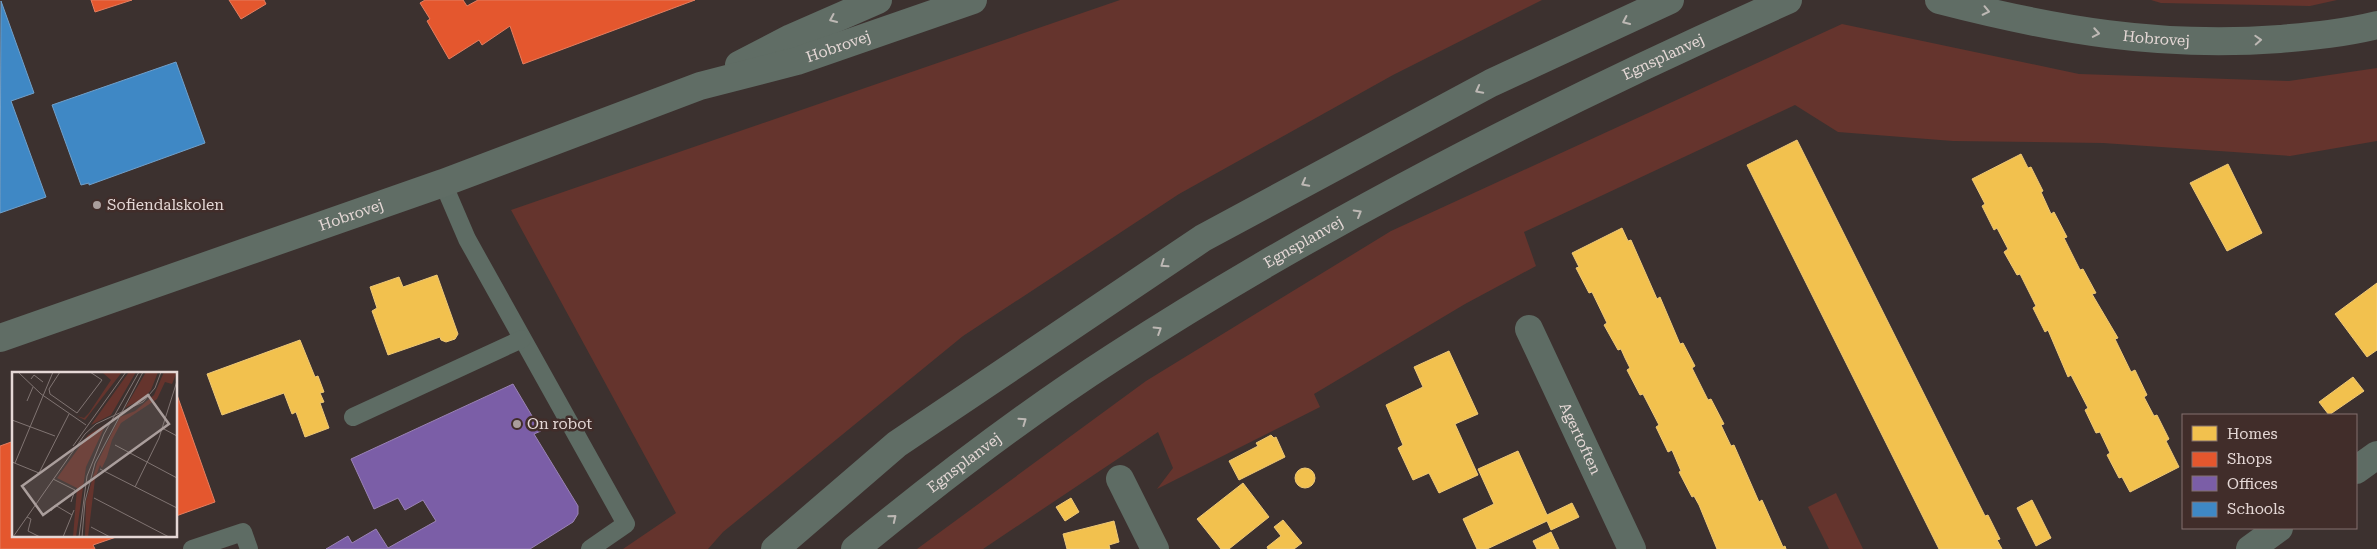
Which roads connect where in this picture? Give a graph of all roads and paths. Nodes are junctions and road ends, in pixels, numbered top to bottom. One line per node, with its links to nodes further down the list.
1 (878, 0): 9 (main road, Hobrovej, one-way to 9)
2 (943, 0): 8 (main road)
3 (974, 0): 8 (main road, Hobrovej)
4 (1670, 0): 21 (main road, one-way to 21)
5 (1788, 0): 22 (main road, Egnsplanvej, one-way to 5)
6 (1939, 0): 7 (main road, Hobrovej, one-way to 7)
7 (2377, 26)
8 (797, 61): 9 (main road, Hobrovej)
9 (700, 86): 10 (main road, Hobrovej)
10 (443, 183): 12 (main road, Hobrovej); 13 (lane)
11 (1529, 329): 24 (street, Agertoften)
12 (0, 338)
13 (522, 339): 14 (lane); 20 (lane)
14 (353, 417)
15 (2377, 454): 16 (street)
16 (2357, 469)
17 (1120, 479): 23 (street)
18 (192, 549): 19 (lane)
19 (249, 549)
20 (590, 549)
21 (775, 549)
22 (855, 549)
23 (1155, 549)
24 (1632, 549)

